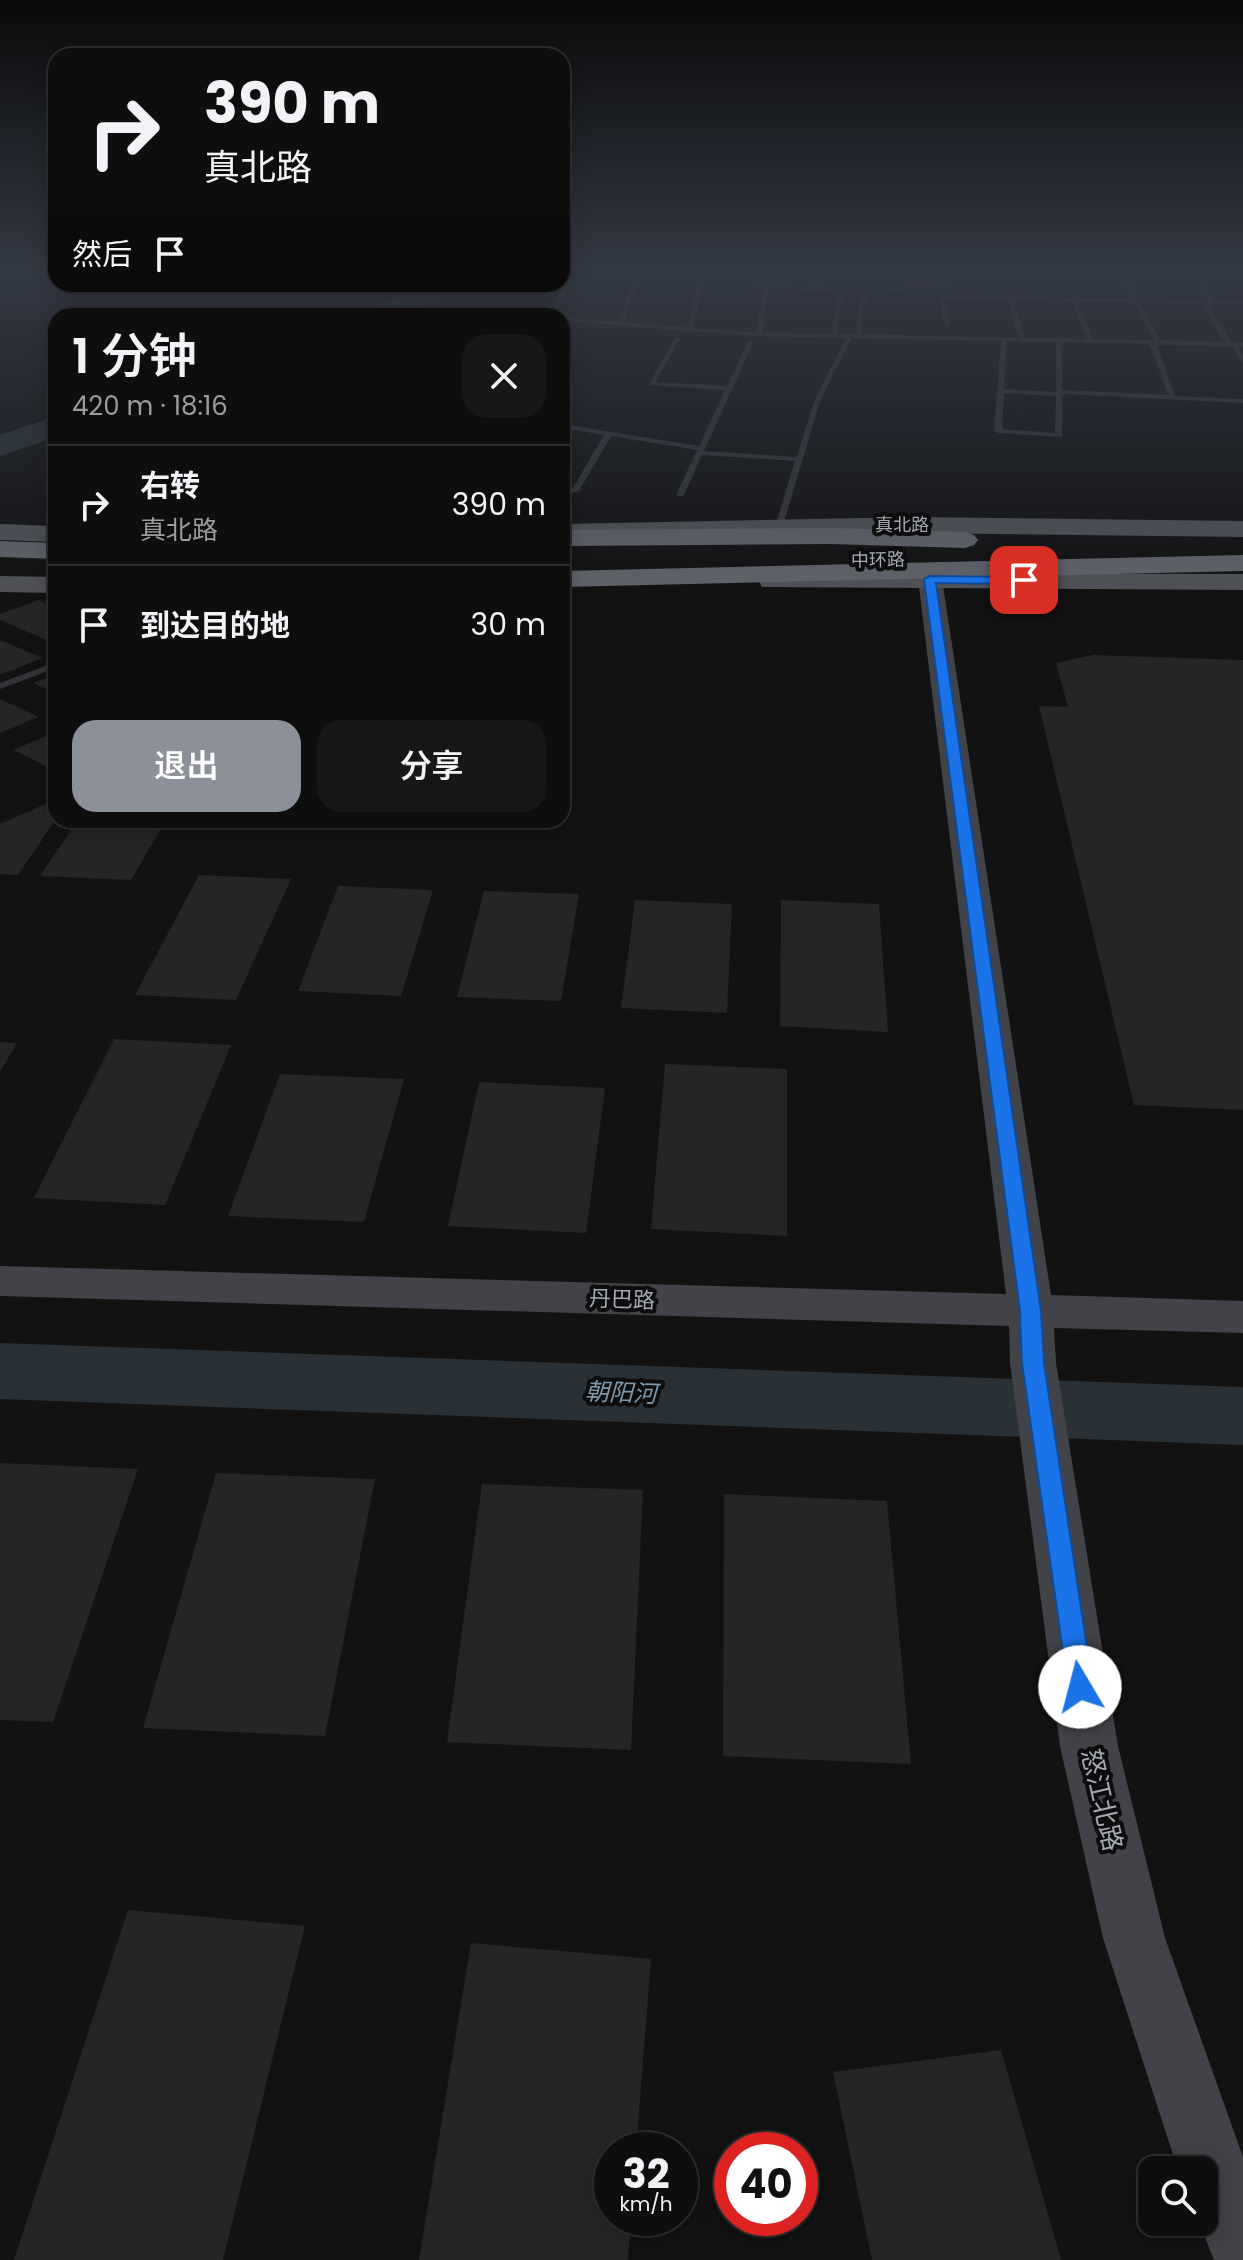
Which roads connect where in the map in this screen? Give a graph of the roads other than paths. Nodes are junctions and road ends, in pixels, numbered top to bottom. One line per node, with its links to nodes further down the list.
1 (655, 376): 7 (lane)
2 (734, 376): 7 (lane)
3 (828, 376): 15 (lane)
4 (1002, 376): 8 (lane)
5 (1060, 376): 9 (lane)
6 (1166, 376): 10 (lane)
7 (729, 388): 14 (lane)
8 (1001, 391): 9 (lane); 9 (lane)
9 (1061, 393): 10 (lane)
10 (1172, 397): 11 (lane)
11 (1243, 401)
12 (570, 427): 13 (lane)
13 (609, 433): 14 (lane); 16 (lane)
14 (700, 451): 15 (lane); 17 (lane)
15 (798, 459): 18 (lane)
16 (575, 491)
17 (680, 495)
18 (779, 527): 19 (main road, 真北路); 22 (main road, 真北路)
19 (1243, 529)
20 (0, 532): 21 (main road)
21 (48, 534)
22 (570, 535)
23 (570, 535): 24 (highway)
24 (1011, 541): 25 (highway, 中环路); 27 (highway, 中环路)
25 (1243, 544)
26 (0, 549): 28 (highway)
27 (570, 549)
28 (48, 551)
29 (1243, 562): 30 (highway, 中环路); 34 (highway)
30 (570, 567)
31 (0, 569): 32 (highway)
32 (48, 570)
33 (930, 579): 35 (main road); 36 (main road); 42 (street, 怒江北路)
34 (570, 582)
35 (570, 582)
36 (1243, 582)
37 (0, 584): 38 (main road)
38 (48, 585)
39 (48, 668): 40 (lane)
40 (0, 686)
41 (0, 1281): 42 (street, 丹巴路)
42 (1031, 1311): 43 (street, 丹巴路); 44 (street, 怒江北路)
43 (1243, 1317)
44 (1243, 2243)

